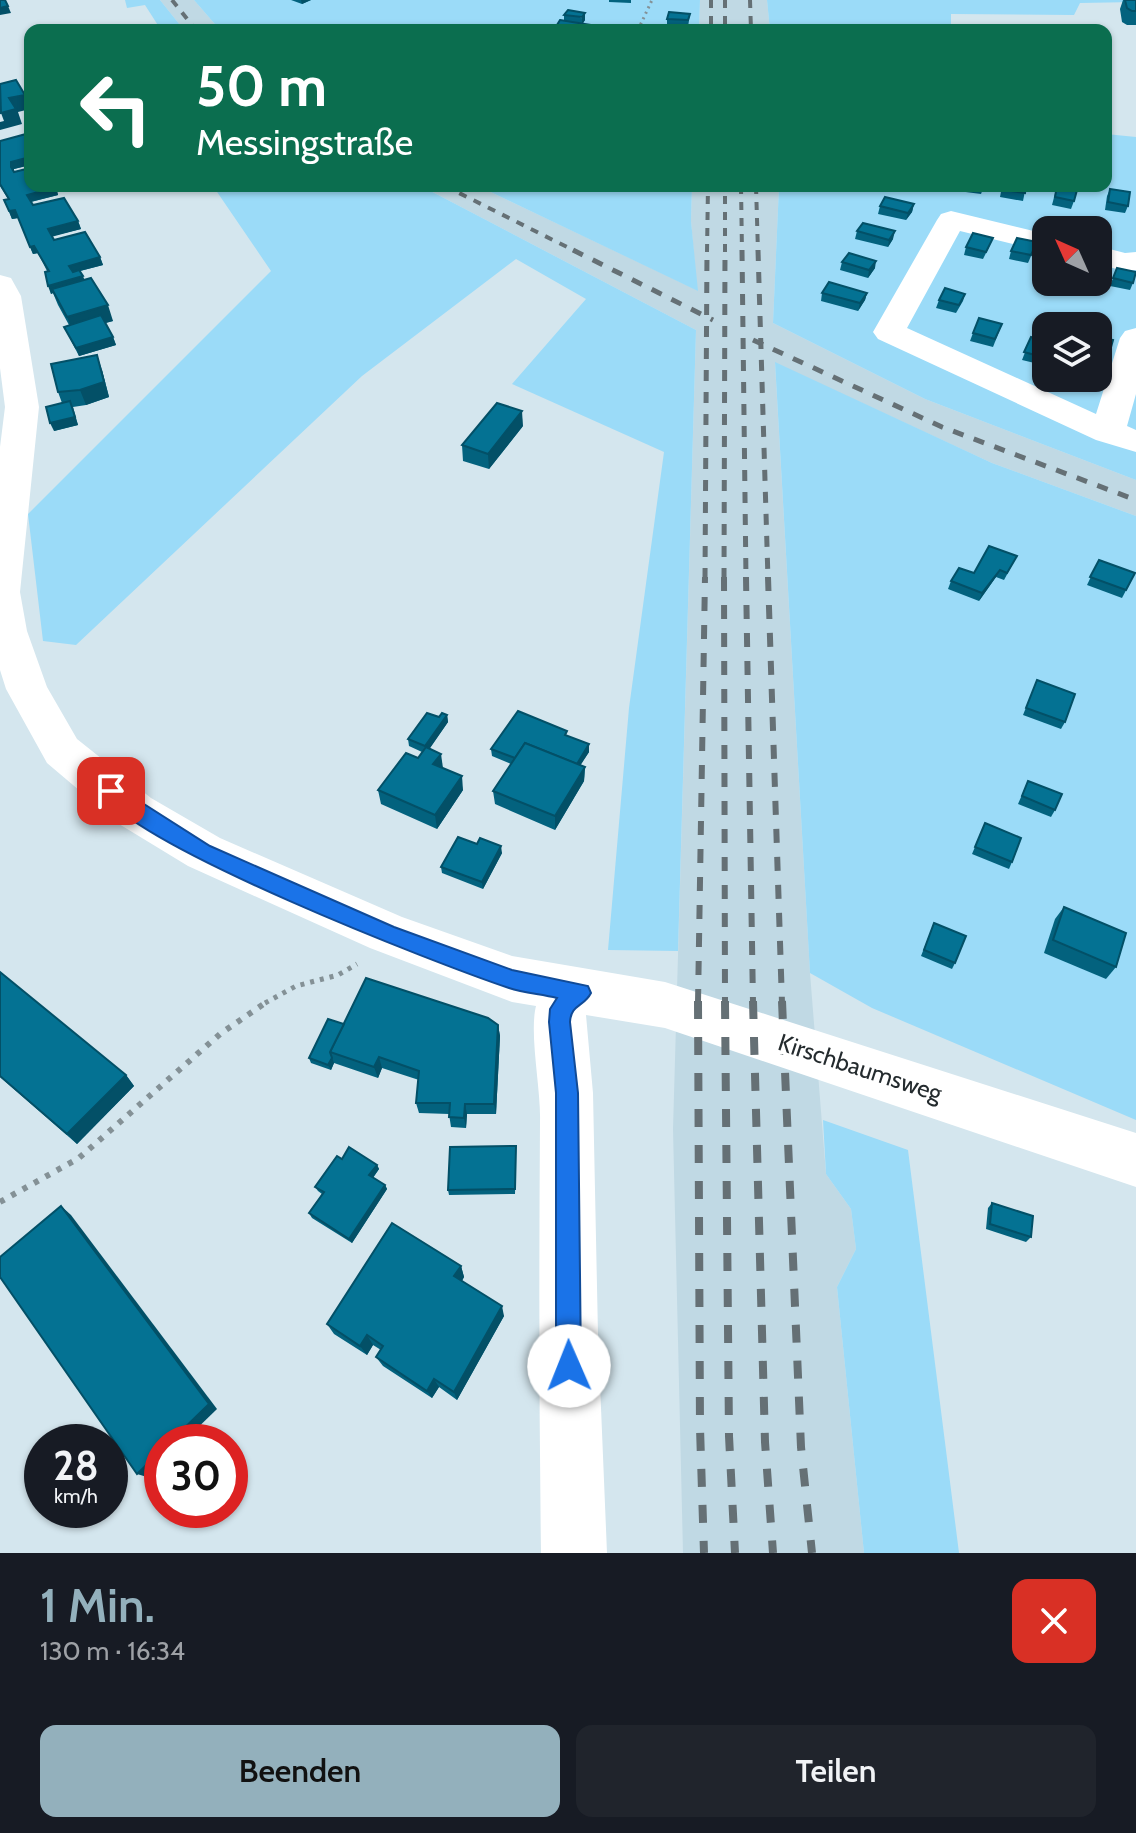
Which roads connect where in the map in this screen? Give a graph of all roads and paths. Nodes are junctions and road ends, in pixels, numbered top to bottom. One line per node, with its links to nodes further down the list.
1 (652, 0): 2 (path)
2 (641, 24)
3 (1032, 240): 8 (street)
4 (1112, 259): 5 (street)
5 (1136, 261)
6 (0, 284): 10 (street, Kirschbaumsweg)
7 (1136, 338): 8 (street)
8 (1122, 437)
9 (352, 970): 12 (path)
10 (580, 993): 11 (street, Kirschbaumsweg); 13 (street)
11 (1136, 1160)
12 (0, 1202)
13 (574, 1553)

